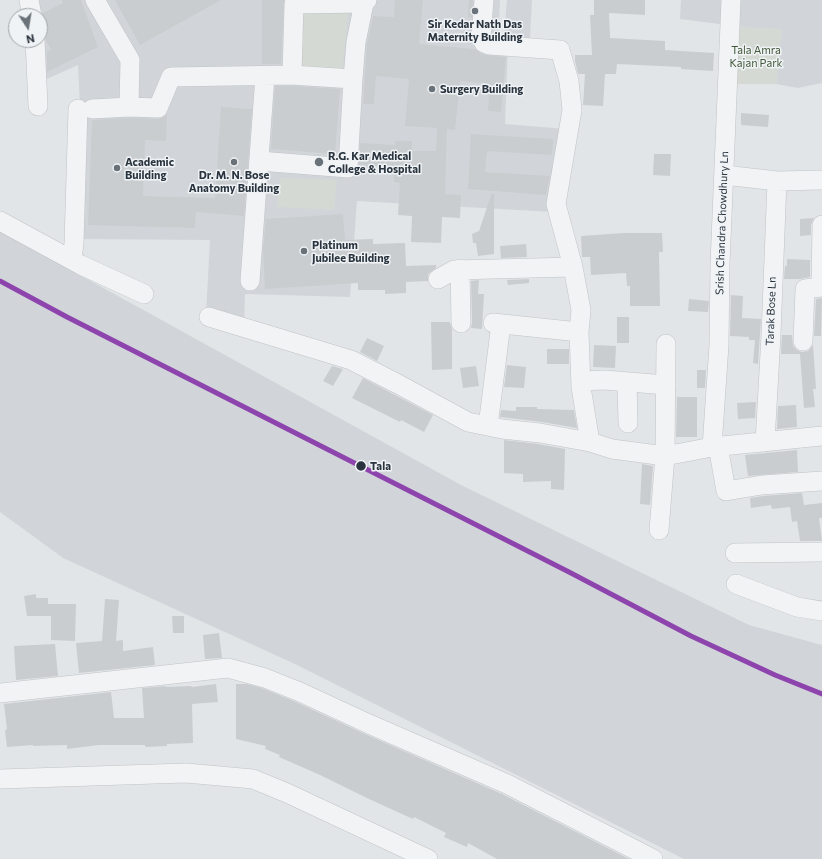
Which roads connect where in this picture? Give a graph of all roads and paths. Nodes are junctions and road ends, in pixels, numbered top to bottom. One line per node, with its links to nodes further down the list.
1 (95, 0): 10 (street)
2 (484, 0): 19 (street)
3 (731, 0): 12 (street, Srish Chandra Chowdhury Ln)
4 (366, 2): 6 (street); 8 (street)
5 (35, 48): 9 (street)
6 (292, 75): 7 (street); 8 (street)
7 (265, 76): 10 (street); 11 (street)
8 (353, 79): 11 (street)
9 (38, 106)
10 (129, 107): 18 (street)
11 (259, 161): 22 (street)
12 (724, 175): 14 (street); 37 (street, Srish Chandra Chowdhury Ln)
13 (822, 180): 14 (street)
14 (777, 181): 36 (street, Tarak Bose Ln)
15 (0, 221): 18 (street)
16 (822, 226): 17 (street)
17 (821, 254): 27 (street)
18 (72, 260): 23 (street)
19 (573, 267): 20 (street); 26 (street)
20 (460, 270): 21 (street); 25 (street)
21 (438, 279)
22 (250, 281)
23 (144, 294)
24 (209, 317): 33 (street)
25 (461, 323)
26 (579, 332): 29 (street); 33 (street)
27 (803, 341)
28 (666, 344): 31 (street)
29 (581, 381): 30 (street); 35 (street)
30 (627, 382): 31 (street); 32 (street)
31 (666, 385): 38 (street)
32 (628, 423)
33 (488, 426): 35 (street)
34 (822, 436): 36 (street)
35 (590, 442): 38 (street)
36 (765, 442): 37 (street)
37 (715, 447): 38 (street); 39 (street, Srish Chandra Chowdhury Ln)
38 (665, 456): 40 (street)
39 (822, 481)
40 (659, 530)
41 (822, 552): 42 (street)
42 (735, 553)
43 (736, 584): 44 (street)
44 (822, 611)
45 (0, 693): 48 (street)
46 (0, 779): 47 (street)
47 (428, 859)
48 (653, 859)

